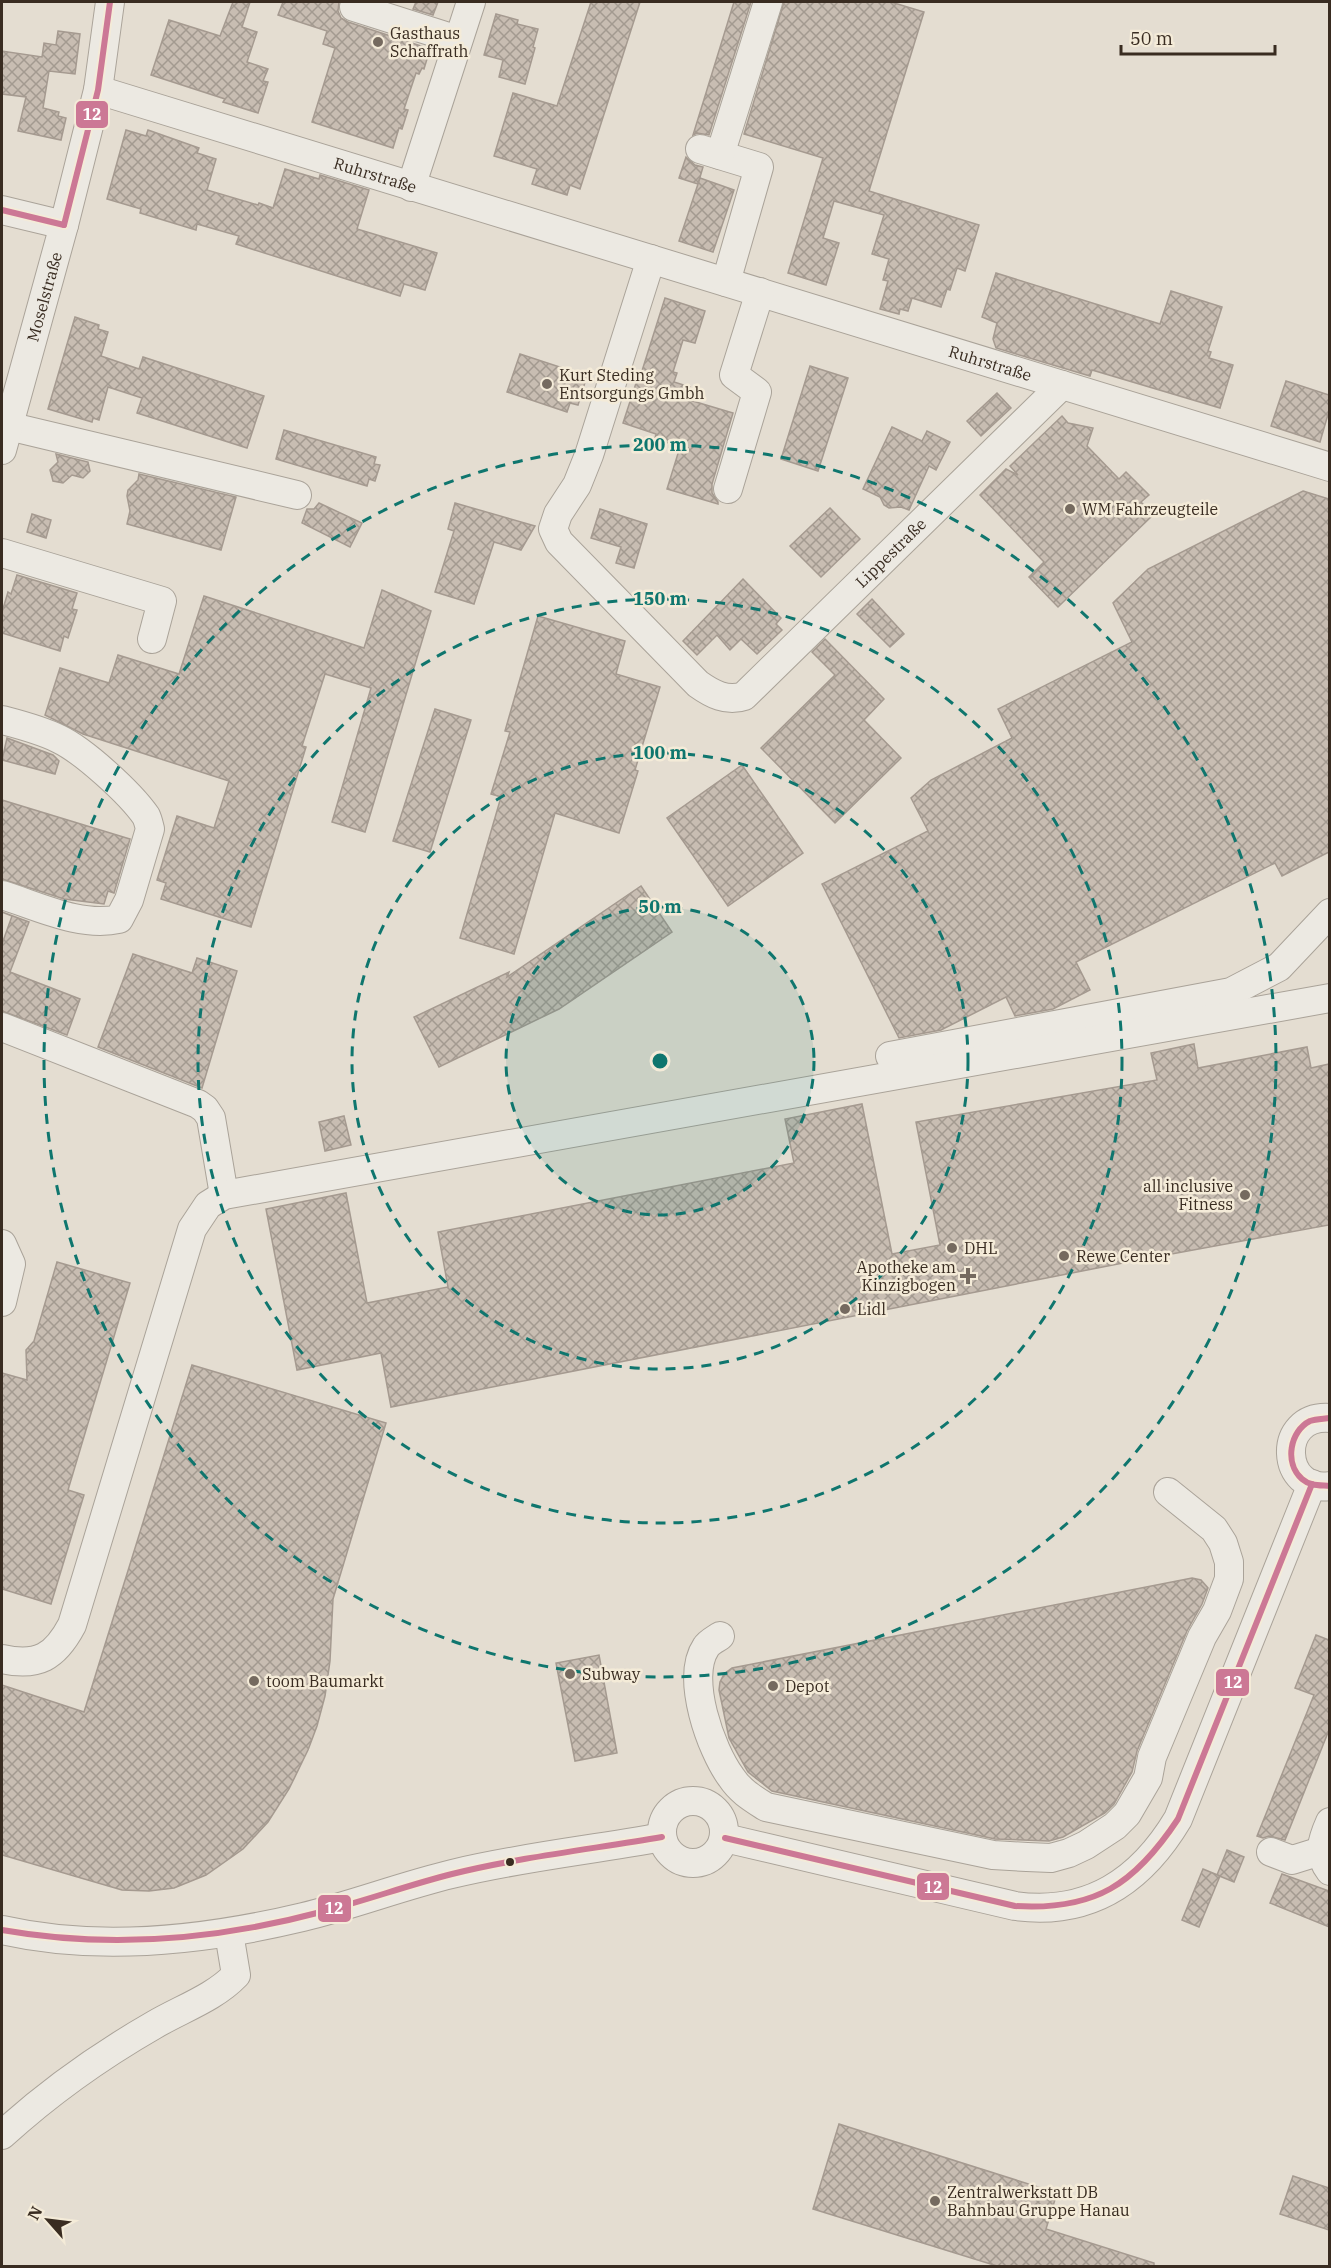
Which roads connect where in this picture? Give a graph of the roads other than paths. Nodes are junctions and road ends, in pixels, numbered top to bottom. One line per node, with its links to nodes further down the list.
1 (110, 2): 6 (street, Moselstraße)
2 (471, 2): 5 (street)
3 (768, 2): 11 (street)
4 (354, 7): 5 (street)
5 (459, 40): 7 (street)
6 (98, 90): 7 (street, Ruhrstraße); 9 (street, Moselstraße)
7 (411, 187): 10 (street, Ruhrstraße)
8 (2, 210): 9 (street)
9 (64, 225): 14 (street, Moselstraße)
10 (651, 259): 11 (street, Ruhrstraße); 13 (street, Lippestraße)
11 (726, 282): 12 (street, Ruhrstraße)
12 (760, 292): 13 (street, Ruhrstraße); 16 (street)
13 (1062, 385): 15 (street, Ruhrstraße)
14 (5, 438): 17 (street)
15 (1329, 466)
16 (728, 489)
17 (297, 495)
18 (2, 553): 19 (street)
19 (152, 639)
20 (2, 720): 21 (street)
21 (2, 895)
22 (1329, 913): 25 (street)
23 (1329, 998): 26 (street)
24 (2, 1027): 26 (street)
25 (890, 1056)
26 (224, 1195): 33 (street)
27 (2, 1244): 28 (street)
28 (2, 1302)
29 (1329, 1418): 30 (street)
30 (1321, 1485): 36 (street)
31 (1167, 1492): 32 (street)
32 (720, 1636)
33 (2, 1659)
34 (1329, 1822): 38 (street)
35 (662, 1837): 36 (street); 36 (street); 40 (street)
36 (725, 1838)
37 (1271, 1852): 38 (street)
38 (1325, 1861)
39 (2, 1930): 40 (street)
40 (229, 1933): 41 (street)
41 (2, 2135)

